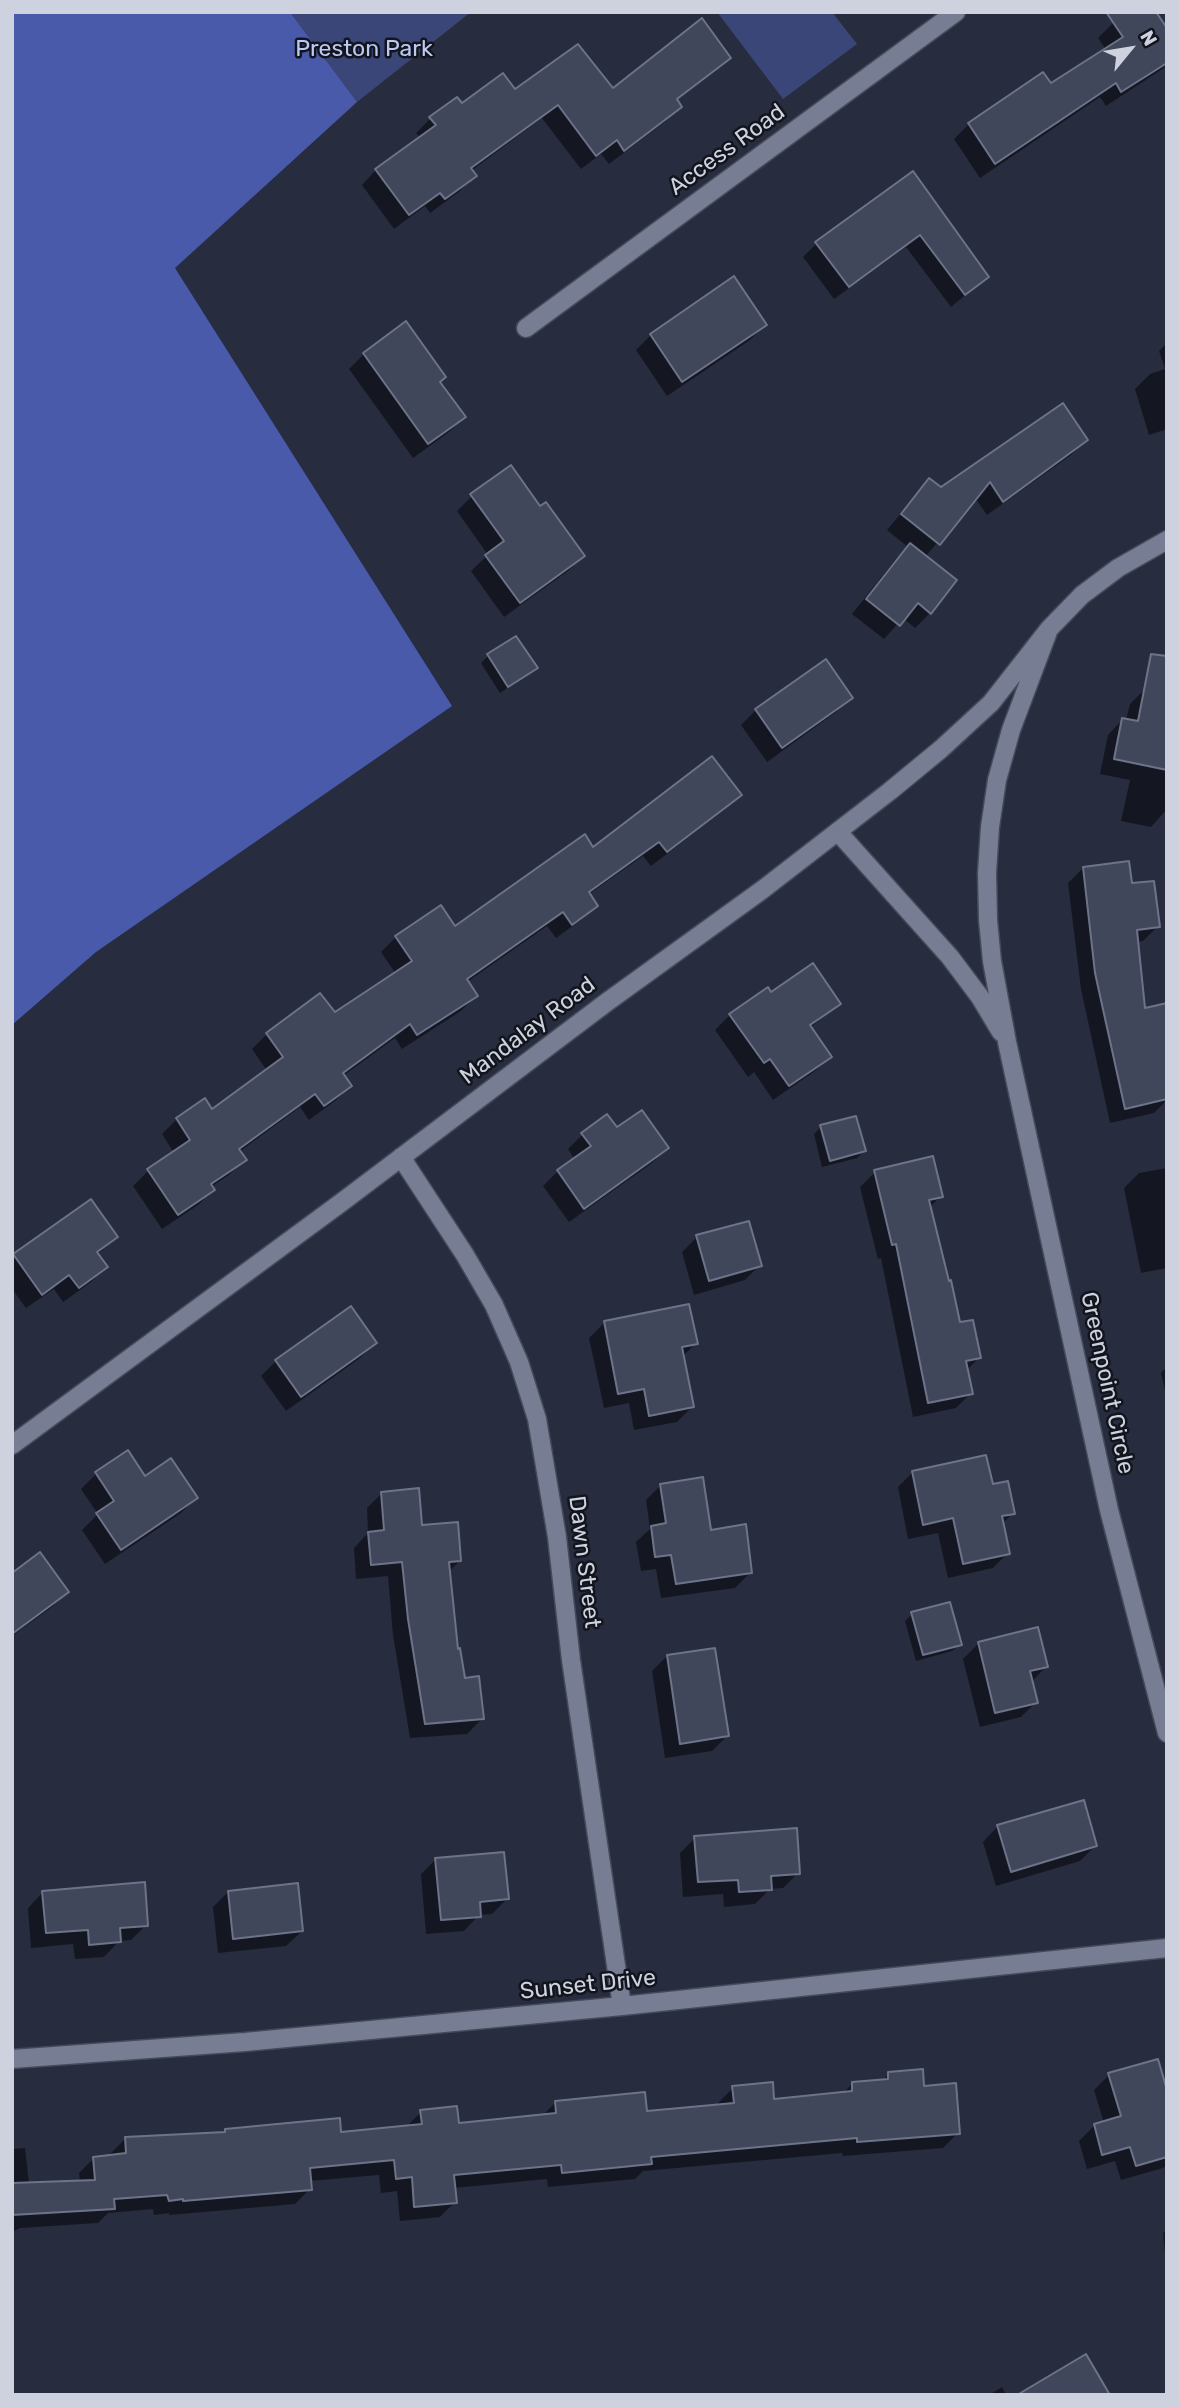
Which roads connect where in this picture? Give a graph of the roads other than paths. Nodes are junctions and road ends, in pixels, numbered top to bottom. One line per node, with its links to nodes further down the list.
1 (956, 12): 2 (street, Access Road)
2 (526, 328)
3 (1167, 540): 4 (street, Greenpoint Circle)
4 (1049, 629): 5 (street, Mandalay Road); 6 (street, Greenpoint Circle)
5 (838, 832): 6 (street, Greenpoint Circle); 7 (street, Mandalay Road)
6 (1007, 1042): 9 (street, Greenpoint Circle)
7 (401, 1157): 8 (street, Mandalay Road); 11 (street, Dawn Street)
8 (12, 1445)
9 (1167, 1732)
10 (1167, 1948): 11 (street, Sunset Drive)
11 (622, 2006): 12 (street, Sunset Drive)
12 (12, 2059)

